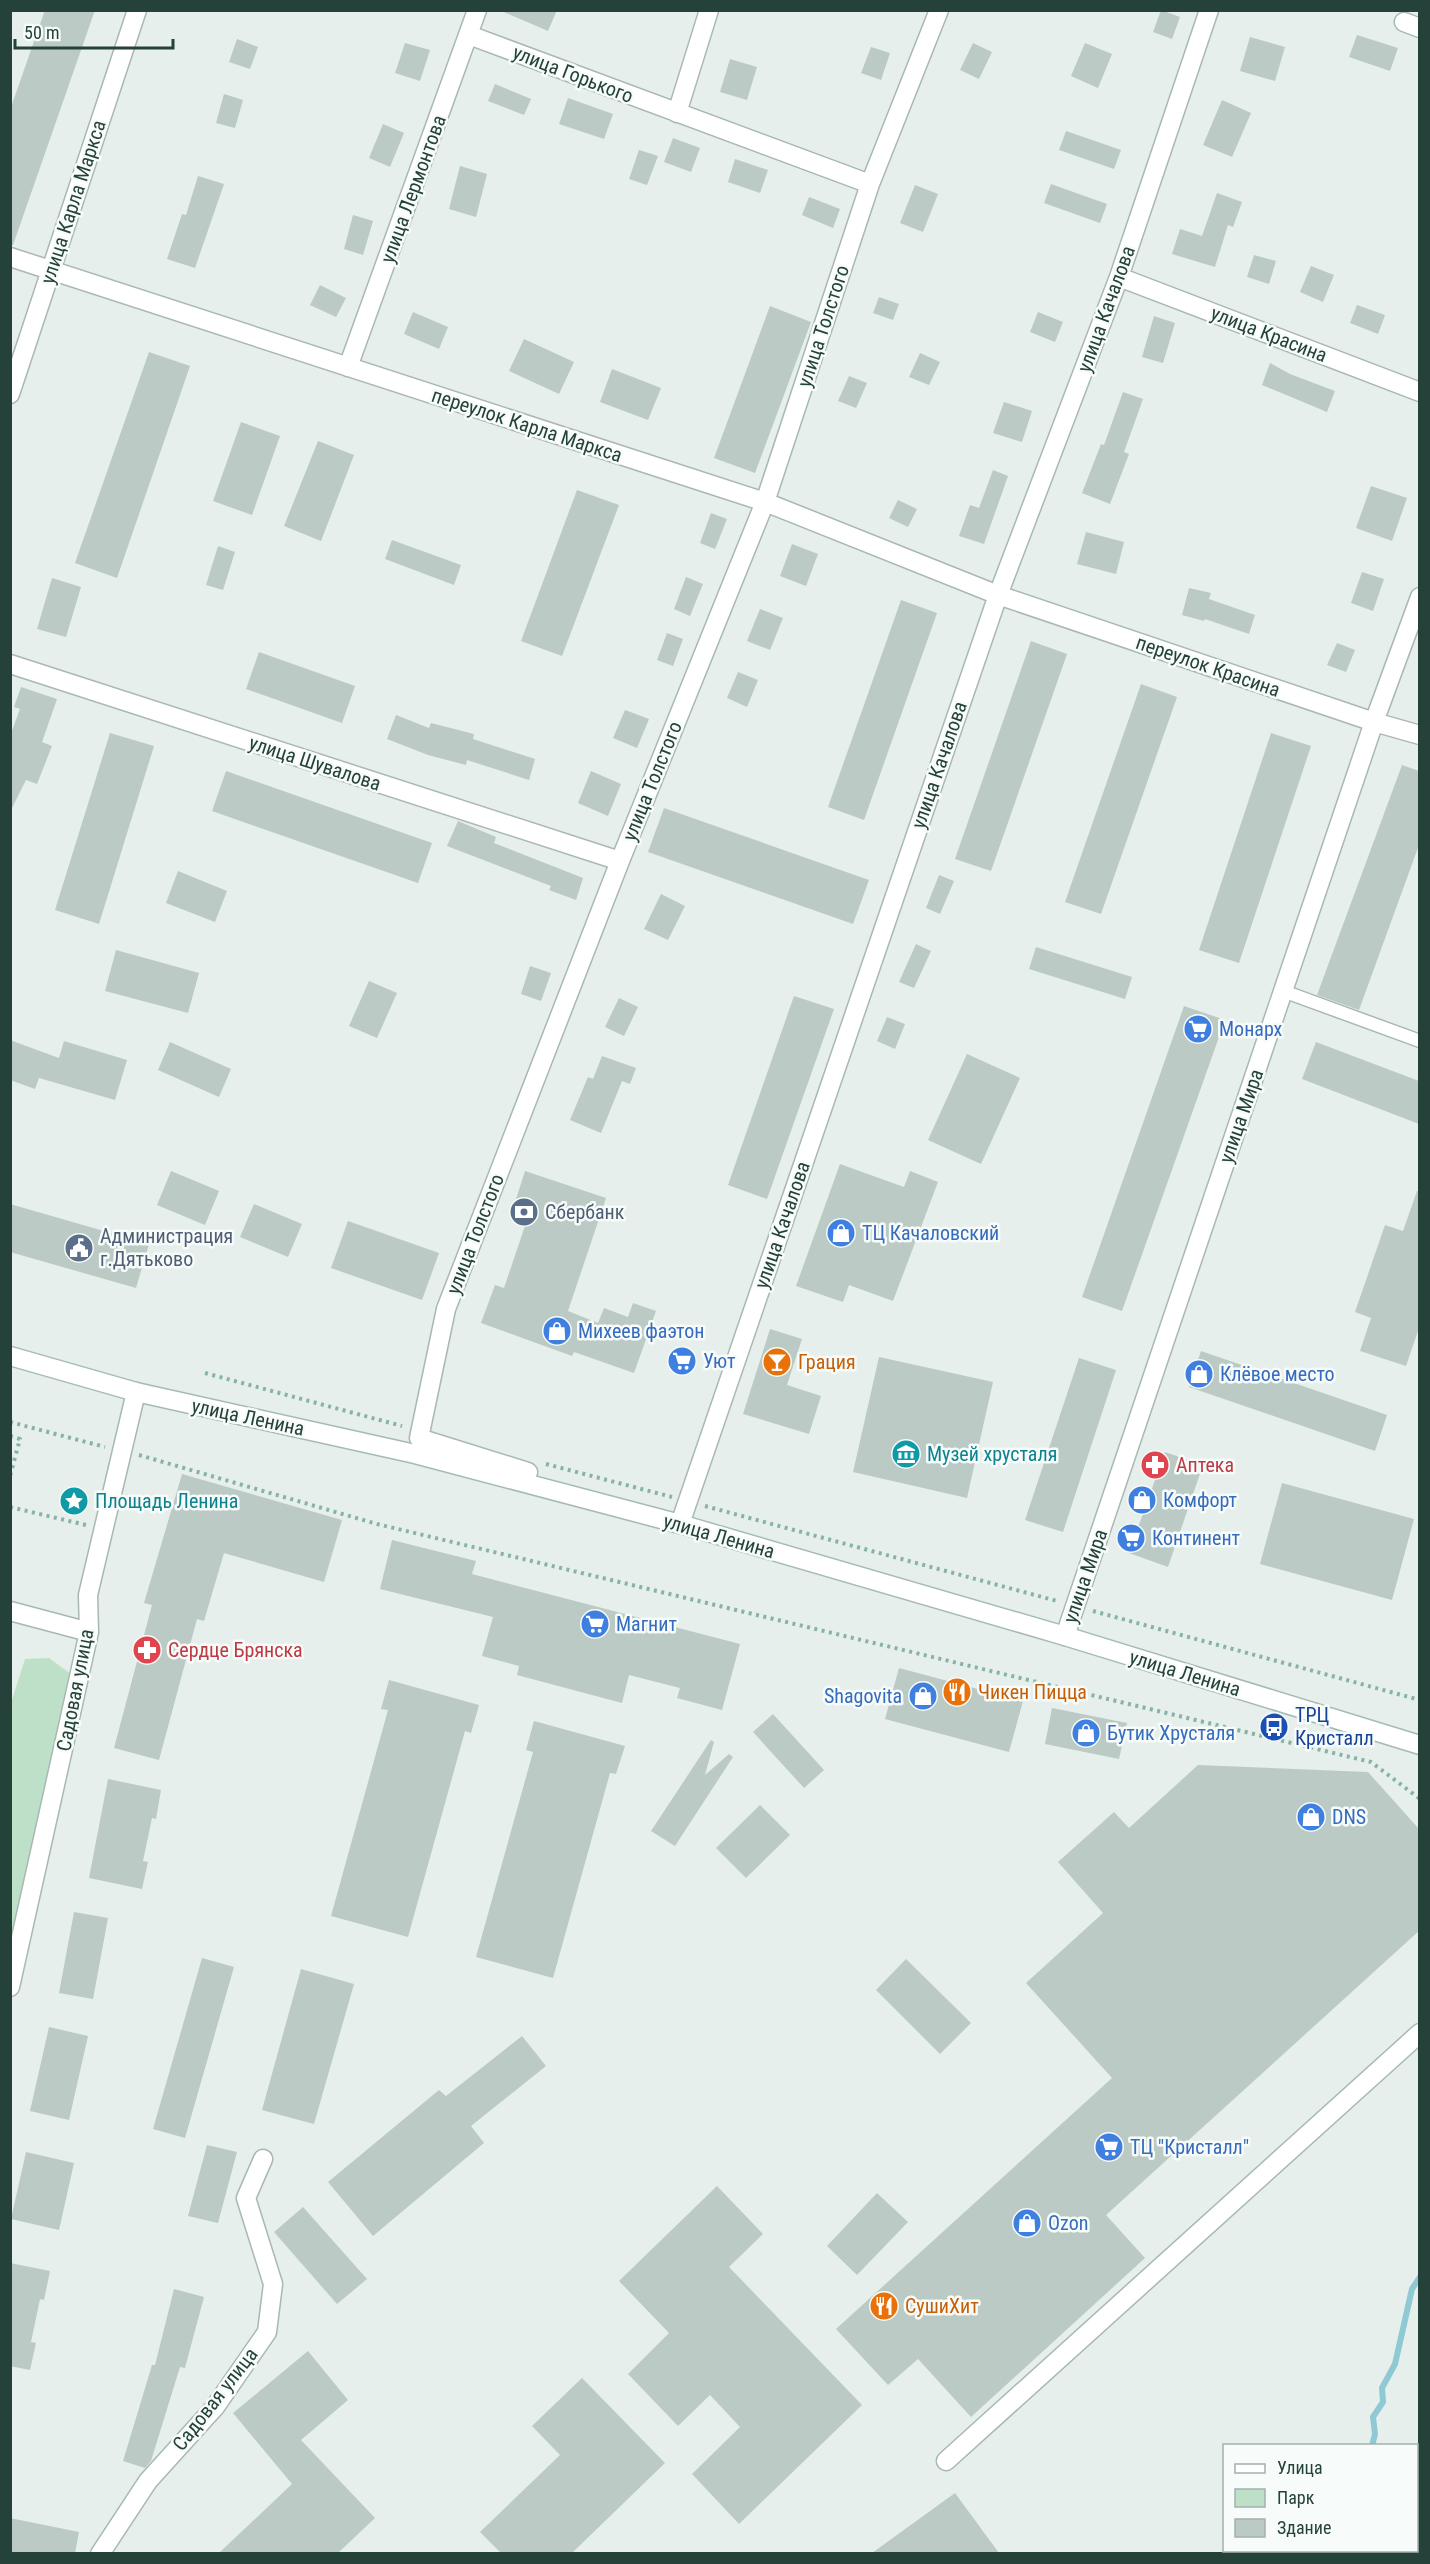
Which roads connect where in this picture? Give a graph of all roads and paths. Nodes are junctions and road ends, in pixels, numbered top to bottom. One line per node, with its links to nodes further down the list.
1 (137, 10): 10 (street, улица Карла Маркса)
2 (477, 10): 6 (street, улица Лермонтова)
3 (709, 10): 7 (street)
4 (939, 10): 8 (street, улица Толстого)
5 (1209, 10): 11 (street, улица Качалова)
6 (469, 35): 7 (street, улица Горького); 12 (street, улица Лермонтова)
7 (677, 113): 8 (street, улица Горького)
8 (870, 184): 15 (street, улица Толстого)
9 (10, 257): 10 (street, переулок Карла Маркса)
10 (50, 268): 12 (street, переулок Карла Маркса); 14 (street, улица Карла Маркса)
11 (1119, 277): 13 (street, улица Красина); 16 (street, улица Качалова)
12 (348, 367): 15 (street, переулок Карла Маркса)
13 (1419, 392)
14 (10, 394)
15 (765, 502): 16 (street, переулок Карла Маркса); 21 (street, улица Толстого)
16 (998, 595): 19 (street, переулок Красина); 34 (street, улица Качалова)
17 (1419, 597): 19 (street, улица Мира)
18 (10, 664): 21 (street, улица Шувалова)
19 (1374, 722): 20 (street, переулок Красина); 22 (street, улица Мира)
20 (1419, 735)
21 (620, 861): 28 (street, улица Толстого)
22 (1283, 991): 23 (lane); 38 (street, улица Мира)
23 (1419, 1041)
24 (10, 1356): 26 (street, улица Ленина)
25 (205, 1374): 28 (path)
26 (136, 1392): 30 (street, Садовая улица); 33 (street, улица Ленина)
27 (10, 1422): 30 (path)
28 (421, 1431): 33 (street)
29 (10, 1436): 32 (path)
30 (122, 1451): 37 (street, Садовая улица); 44 (path)
31 (537, 1462): 34 (path)
32 (10, 1476)
33 (524, 1482): 36 (street, улица Ленина)
34 (687, 1502): 36 (street, улица Качалова); 38 (path)
35 (10, 1507): 37 (path)
36 (680, 1524): 41 (street, улица Ленина)
37 (104, 1529): 40 (street, Садовая улица)
38 (1075, 1606): 41 (street, улица Мира); 42 (path)
39 (10, 1611): 40 (street)
40 (89, 1632): 45 (street, Садовая улица)
41 (1065, 1636): 43 (street, улица Ленина)
42 (1419, 1700)
43 (1419, 1745)
44 (1419, 1799)
45 (10, 1987)
46 (1419, 2033): 48 (street)
47 (263, 2159): 49 (street, Садовая улица)
48 (946, 2461)
49 (100, 2553)

